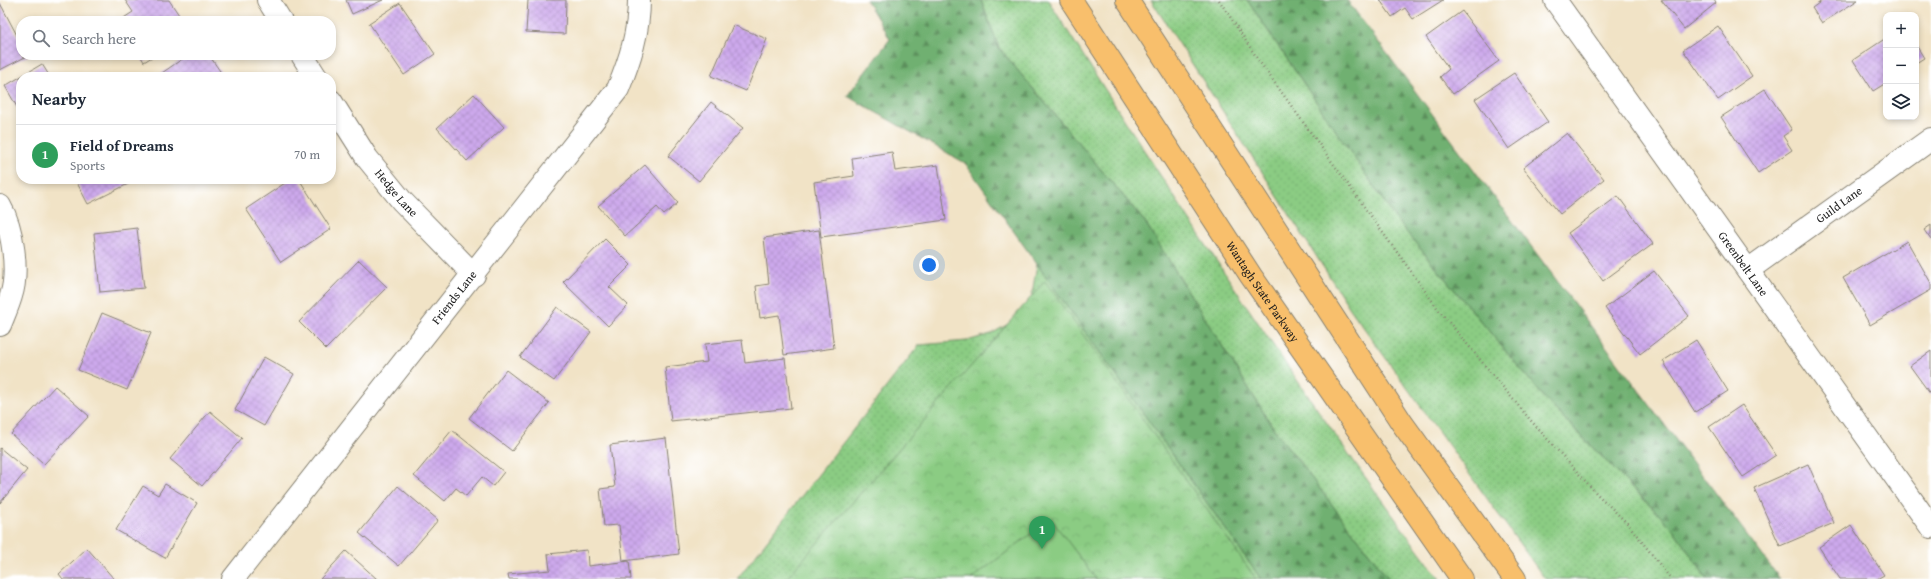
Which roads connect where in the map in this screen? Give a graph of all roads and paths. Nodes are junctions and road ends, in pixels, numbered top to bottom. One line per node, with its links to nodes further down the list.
1 (268, 0): 7 (street)
2 (639, 0): 14 (street, Friends Lane)
3 (1071, 0): 18 (highway, Wantagh State Parkway)
4 (1127, 0): 19 (highway)
5 (1219, 0): 20 (path)
6 (1555, 0): 13 (street, Greenbelt Lane)
7 (278, 16)
8 (305, 60): 9 (street)
9 (313, 72)
10 (336, 109): 14 (street, Hedge Lane)
11 (1931, 139): 13 (street, Guild Lane)
12 (0, 206): 15 (street)
13 (1748, 270): 16 (street, Greenbelt Lane)
14 (474, 275): 17 (street, Friends Lane)
15 (0, 325)
16 (1931, 527)
17 (233, 579)
18 (1462, 579)
19 (1515, 579)
20 (1671, 579)

